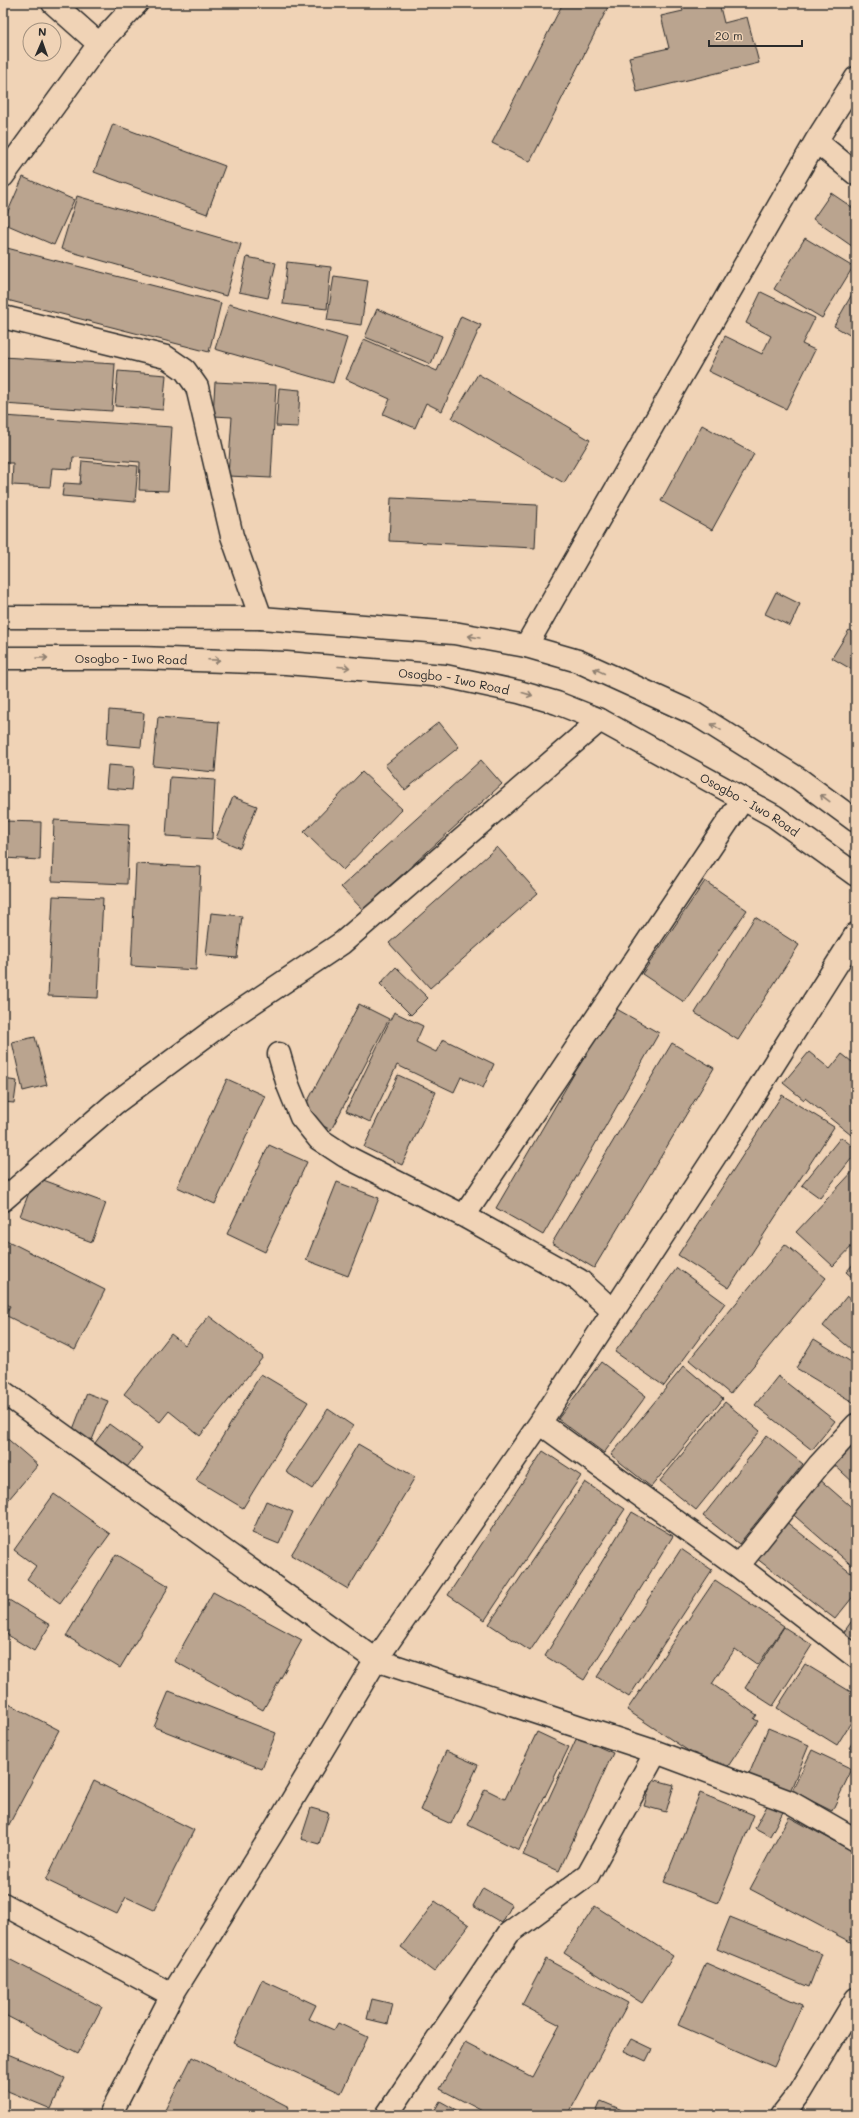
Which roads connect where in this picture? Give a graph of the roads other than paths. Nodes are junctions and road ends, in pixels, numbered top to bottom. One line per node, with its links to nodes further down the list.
1 (53, 3): 3 (street)
2 (137, 3): 3 (street)
3 (99, 44): 7 (street)
4 (856, 78): 5 (street)
5 (816, 141): 6 (street); 11 (street)
6 (856, 174)
7 (3, 176)
8 (3, 317): 10 (street)
9 (3, 617): 10 (street)
10 (261, 618): 11 (street, one-way to 10)
11 (526, 646): 15 (street, one-way to 11)
12 (3, 658): 13 (street, Osogbo - Iwo Road, one-way to 13)
13 (600, 720): 14 (street, Osogbo - Iwo Road); 19 (street)
14 (743, 799): 16 (street, Osogbo - Iwo Road); 20 (street)
15 (856, 821)
16 (856, 875)
17 (853, 946): 21 (street)
18 (279, 1054): 20 (street)
19 (3, 1200)
20 (464, 1216): 21 (street)
21 (613, 1311): 23 (street)
22 (3, 1392): 27 (street)
23 (540, 1423): 25 (street); 27 (street)
24 (856, 1425): 25 (street)
25 (738, 1566): 26 (street)
26 (856, 1656)
27 (376, 1660): 28 (street); 31 (street)
28 (656, 1752): 29 (street); 34 (street)
29 (856, 1840)
30 (3, 1904): 31 (street)
31 (172, 1995): 33 (street)
32 (856, 1999): 35 (street)
33 (110, 2115)
34 (387, 2115)
35 (782, 2115)

